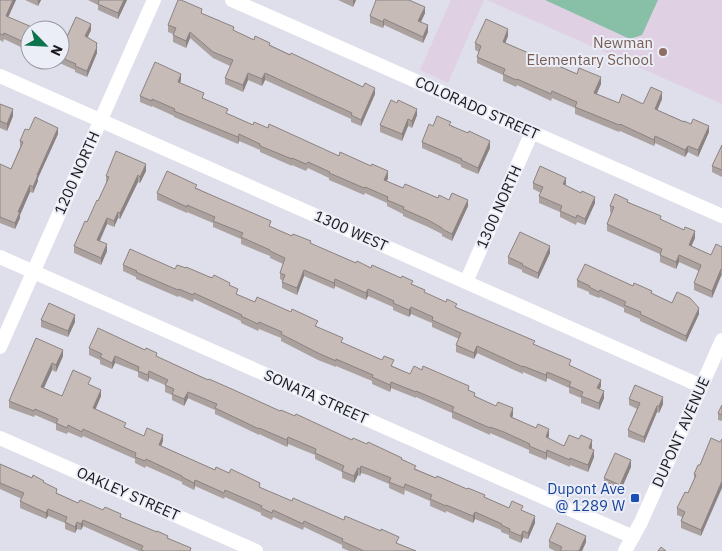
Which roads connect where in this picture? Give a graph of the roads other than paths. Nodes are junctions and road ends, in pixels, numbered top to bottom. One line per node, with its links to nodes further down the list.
1 (154, 0): 4 (street, 1200 NORTH)
2 (232, 0): 5 (street, COLORADO STREET)
3 (0, 76): 4 (street, 1300 WEST)
4 (100, 121): 8 (street, 1200 NORTH); 9 (street, 1300 WEST)
5 (532, 132): 6 (street, COLORADO STREET); 9 (street, 1300 NORTH)
6 (722, 216)
7 (0, 257): 8 (street, SONATA STREET)
8 (33, 271): 11 (street, 1200 NORTH); 14 (street, SONATA STREET)
9 (466, 282): 12 (street, 1300 WEST)
10 (722, 340): 12 (street, DUPONT AVENUE)
11 (0, 346)
12 (701, 386): 14 (street, DUPONT AVENUE)
13 (0, 438): 15 (street, OAKLEY STREET)
14 (633, 537): 16 (street, DUPONT AVENUE)
15 (256, 551)
16 (625, 551)

